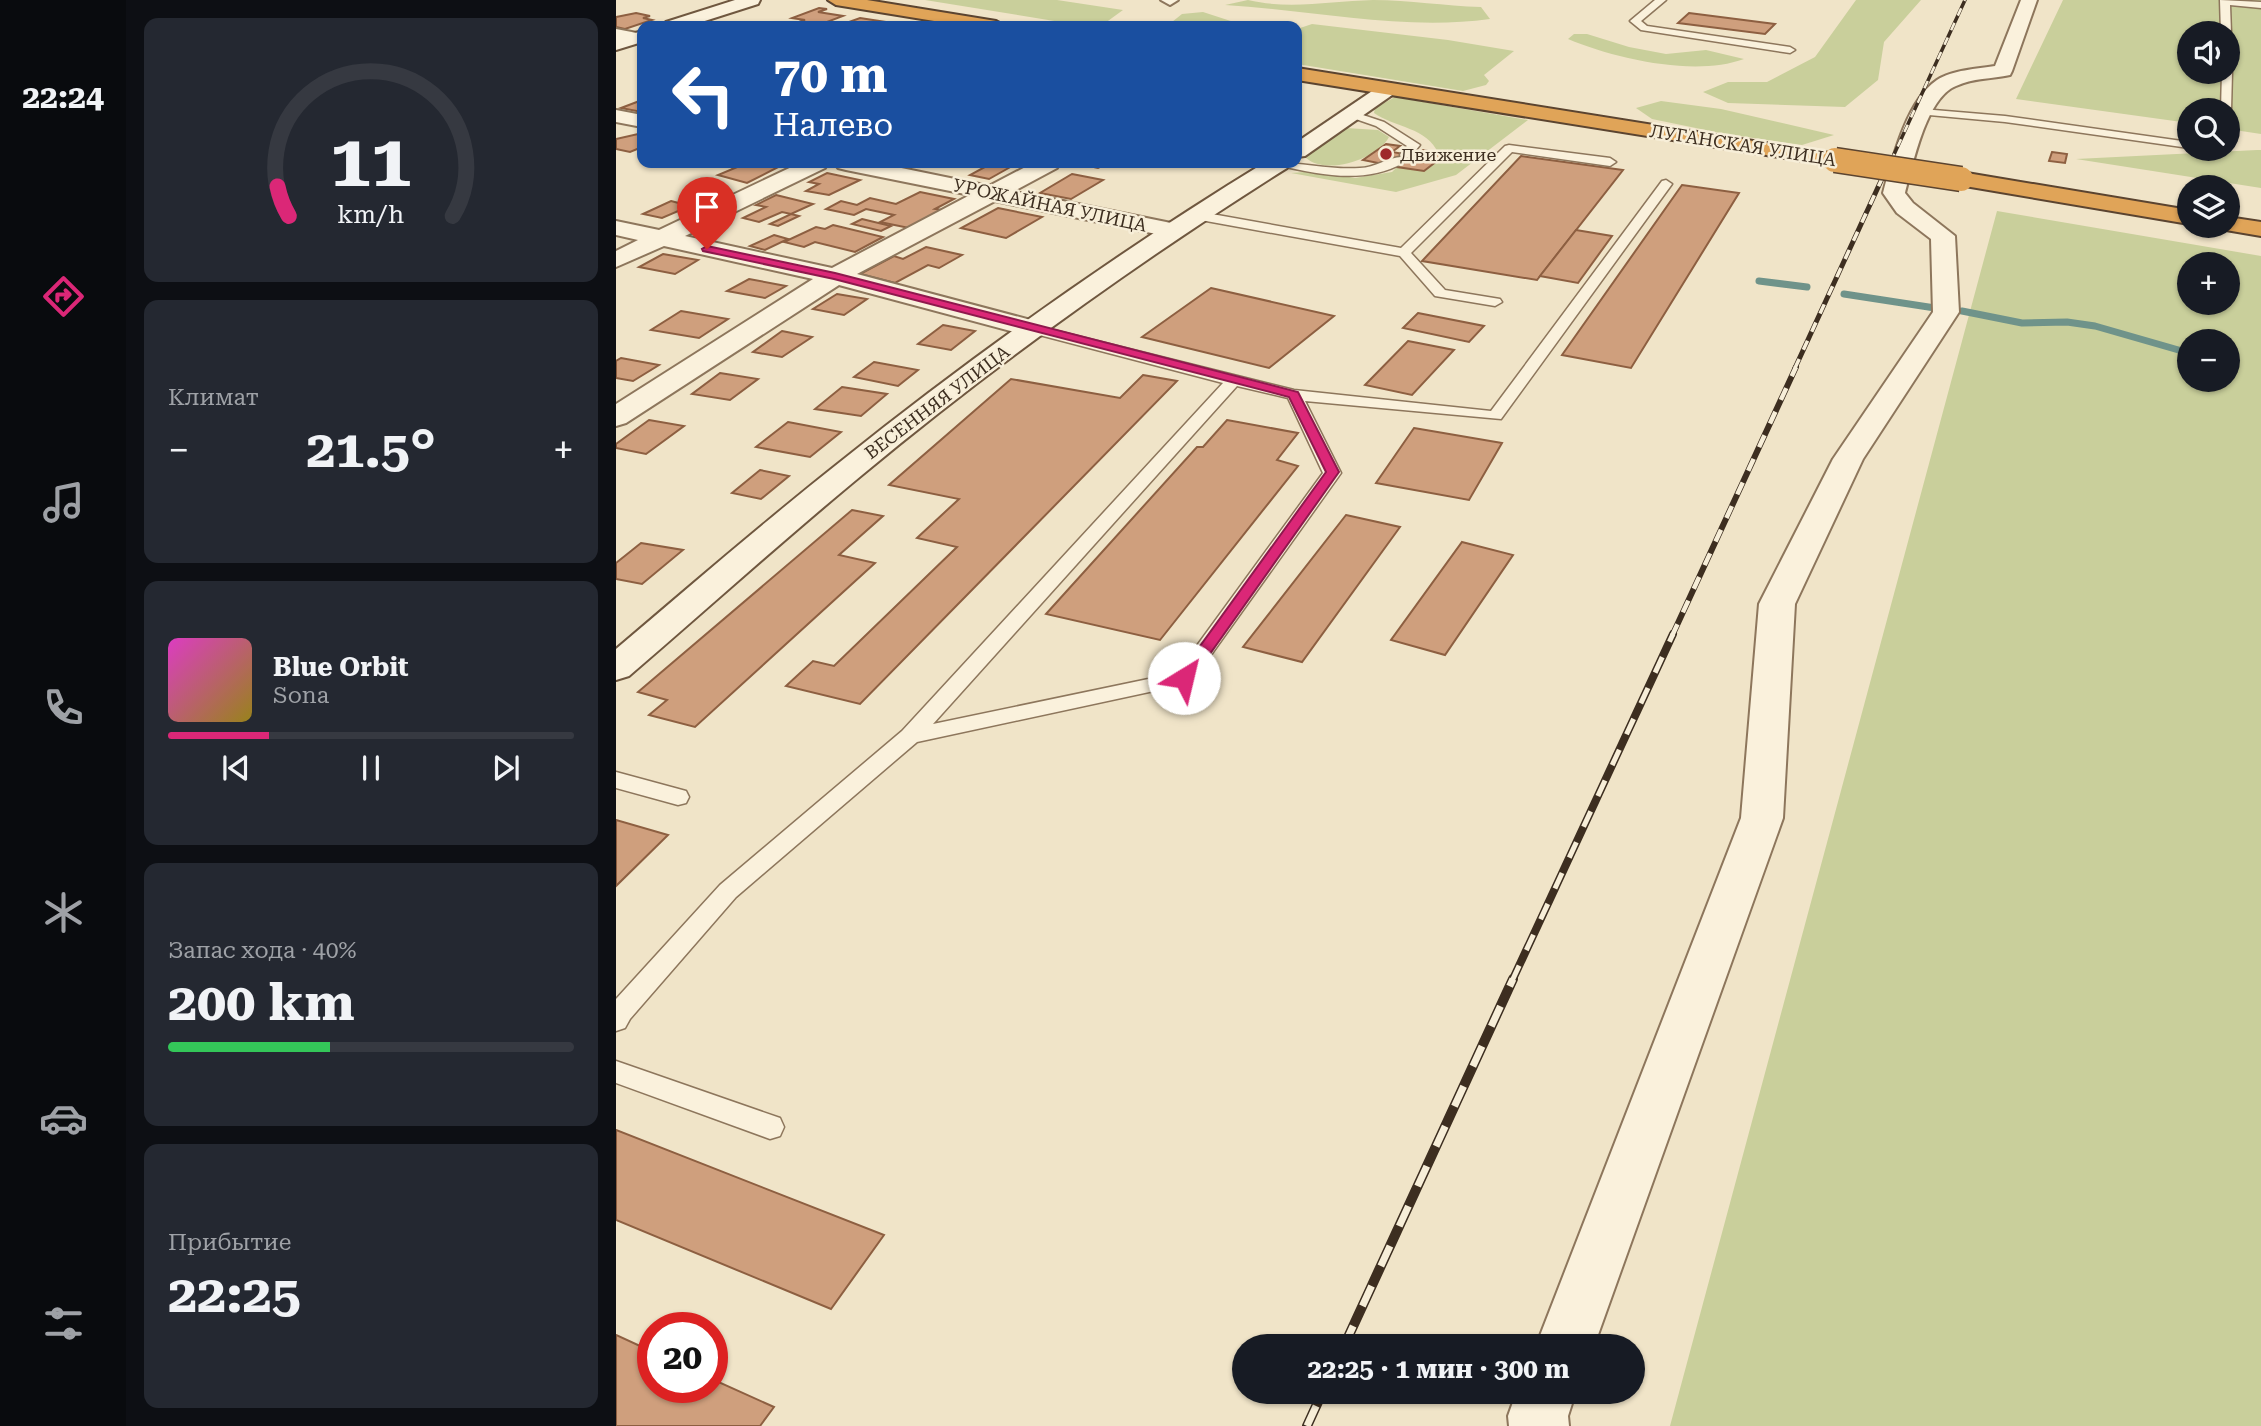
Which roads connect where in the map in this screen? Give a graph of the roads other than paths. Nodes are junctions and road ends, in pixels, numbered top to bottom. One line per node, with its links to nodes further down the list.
1 (752, 0): 7 (street)
2 (836, 0): 8 (highway)
3 (1661, 0): 14 (lane)
4 (2029, 0): 17 (street)
5 (2225, 1): 6 (lane); 9 (lane)
6 (2261, 5)
7 (687, 21)
8 (965, 21)
9 (2226, 21)
10 (616, 34): 11 (street)
11 (637, 37)
12 (637, 38): 13 (street)
13 (616, 45)
14 (1790, 50)
15 (1302, 75): 16 (highway, ЛУГАНСКАЯ УЛИЦА)
16 (1388, 89): 18 (street); 31 (highway, ЛУГАНСКАЯ УЛИЦА, bridge)
17 (1922, 113): 21 (lane); 52 (street)
18 (1351, 114): 22 (street); 24 (lane)
19 (616, 116): 20 (street)
20 (637, 120)
21 (2177, 143)
22 (1302, 148)
23 (1610, 162): 37 (lane)
24 (1302, 165)
25 (806, 168): 36 (street)
26 (871, 168): 30 (street, УРОЖАЙНАЯ УЛИЦА)
27 (1040, 168): 30 (street)
28 (1271, 168): 32 (street, ВЕСЕННЯЯ УЛИЦА)
29 (1666, 184): 43 (lane)
30 (995, 193): 32 (street, УРОЖАЙНАЯ УЛИЦА); 39 (street)
31 (2177, 215)
32 (1183, 223): 37 (lane); 41 (street, ВЕСЕННЯЯ УЛИЦА)
33 (2240, 226): 35 (highway)
34 (616, 228): 36 (street)
35 (2261, 229)
36 (656, 238): 38 (street); 39 (street)
37 (1404, 253): 40 (lane)
38 (616, 260)
39 (835, 276): 41 (street); 44 (street)
40 (1495, 302)
41 (1033, 329): 42 (lane); 45 (street, ВЕСЕННЯЯ УЛИЦА)
42 (1233, 381): 43 (lane); 46 (lane)
43 (1294, 395): 46 (lane)
44 (616, 417)
45 (616, 668)
46 (910, 736): 49 (lane)
47 (616, 780): 48 (lane)
48 (678, 797)
49 (616, 1020)
50 (616, 1072): 51 (lane)
51 (770, 1127)
52 (1568, 1334)
53 (1543, 1404): 54 (street)
54 (1539, 1426)

